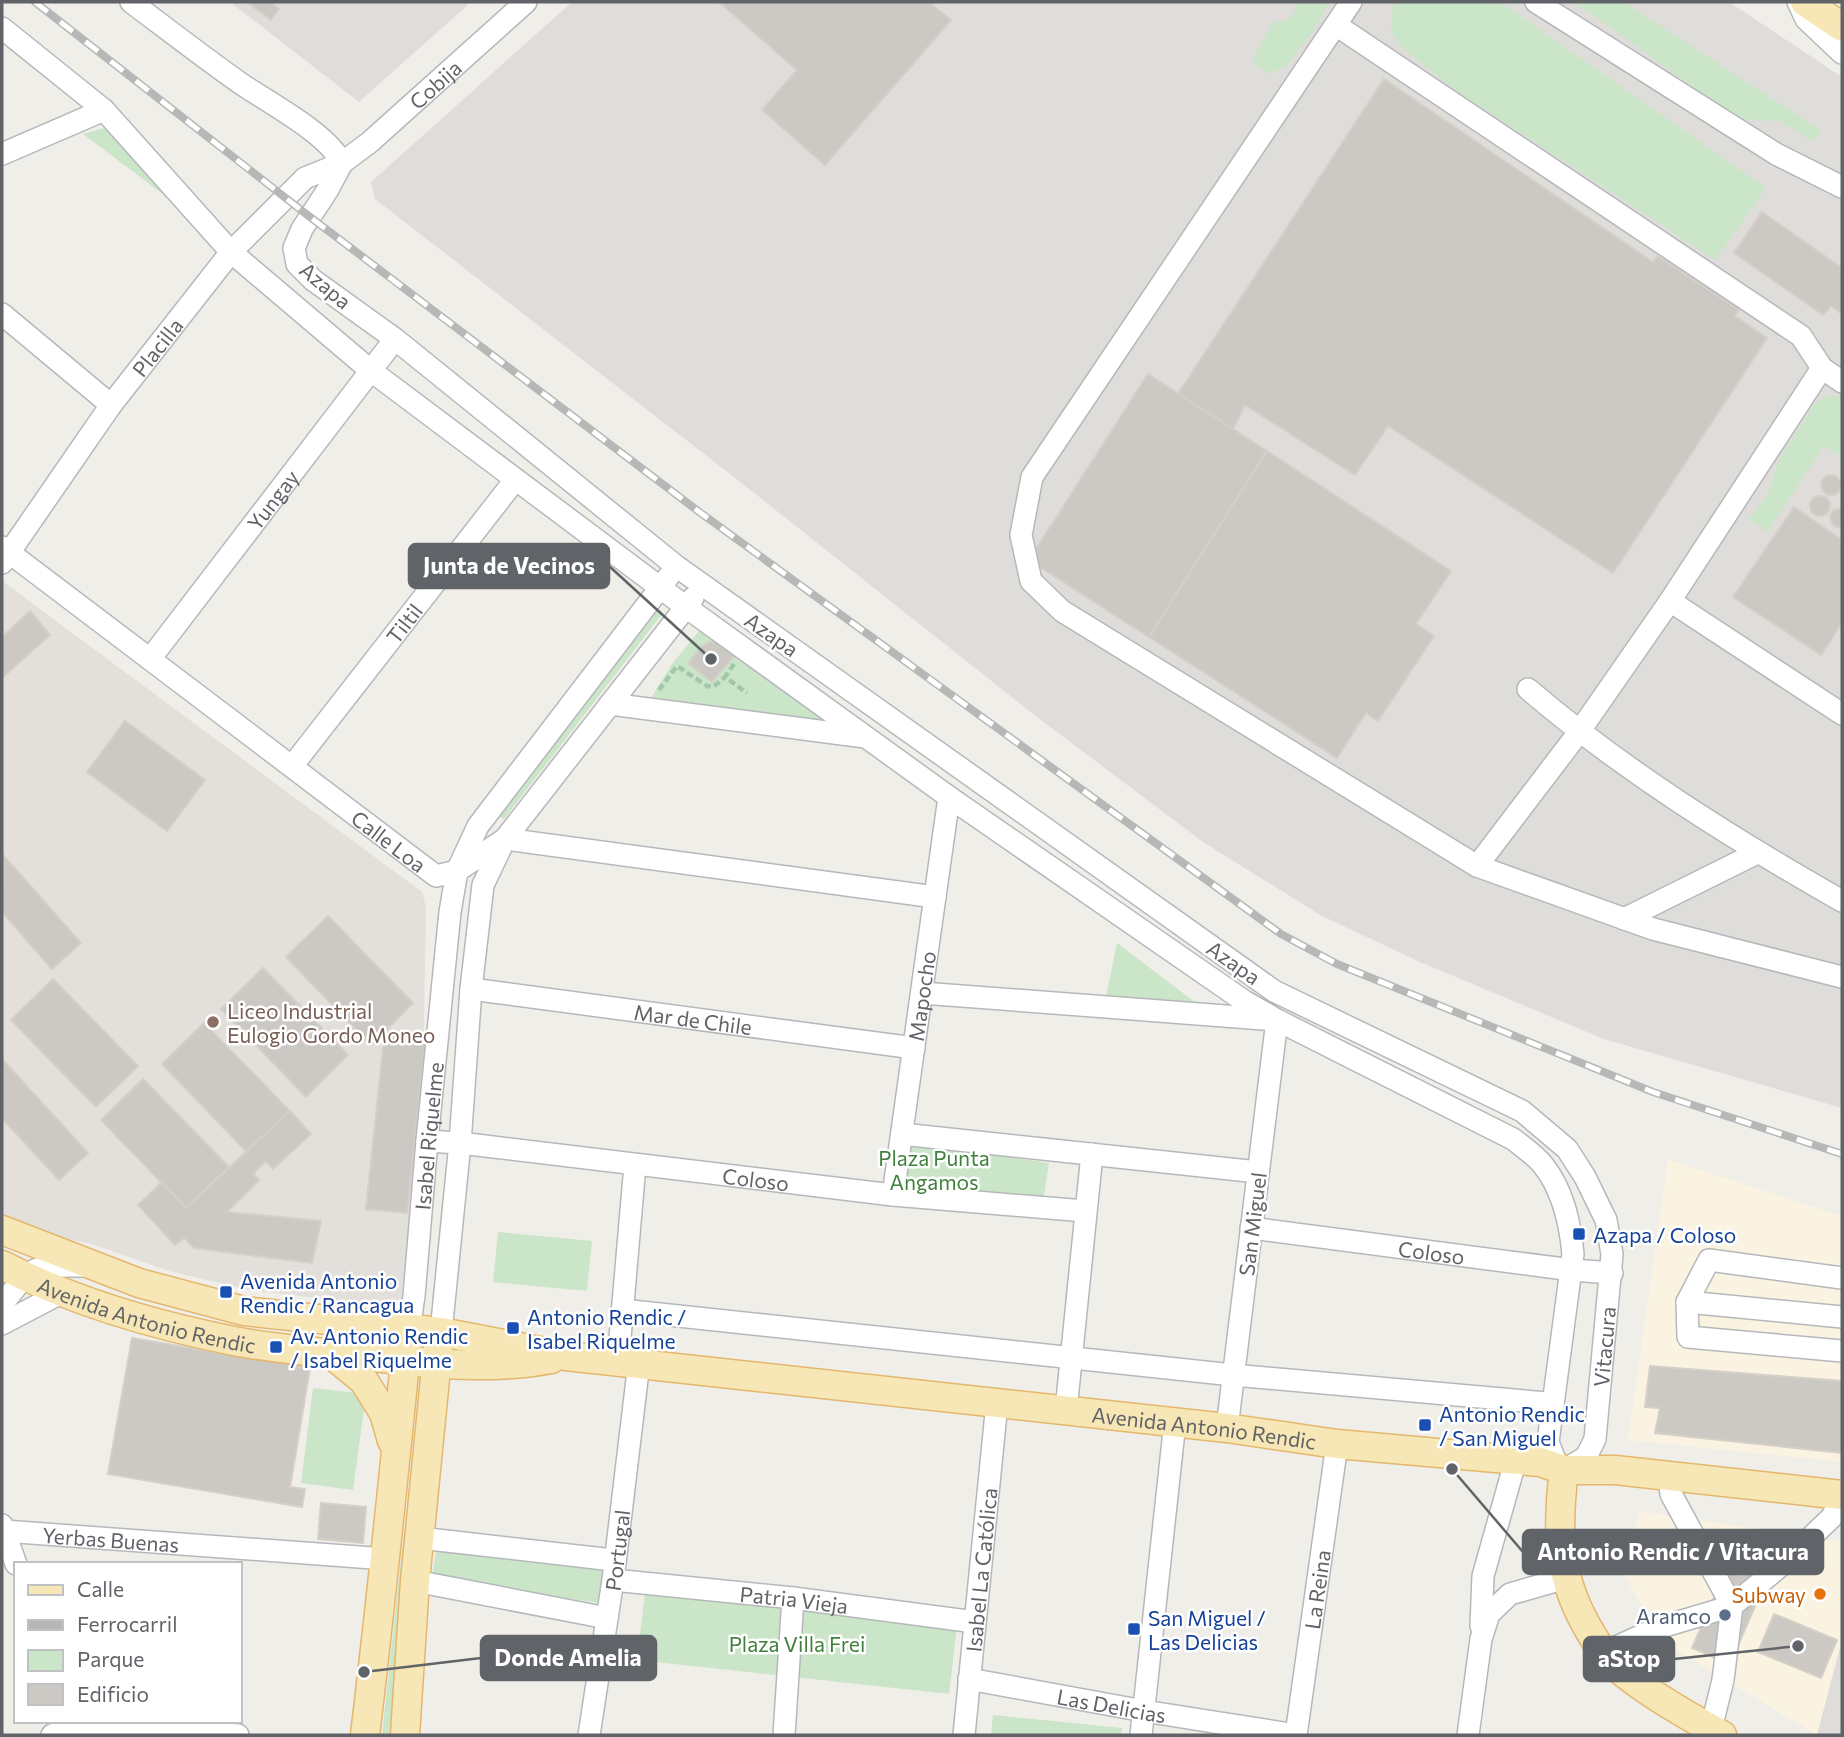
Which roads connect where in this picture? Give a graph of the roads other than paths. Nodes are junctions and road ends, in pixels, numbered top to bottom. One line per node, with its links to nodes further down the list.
1 (131, 2): 13 (street)
2 (526, 2): 13 (street, Cobija)
3 (1351, 2): 7 (street)
4 (1536, 2): 14 (street)
5 (1798, 2): 10 (street)
6 (1805, 2): 8 (main road)
7 (1336, 25): 18 (street); 39 (street)
8 (1842, 27)
9 (2, 28): 11 (street, Azapa)
10 (1842, 53)
11 (104, 110): 12 (street); 15 (street, Azapa)
12 (2, 154)
13 (342, 163): 15 (street, Placilla); 17 (street, Azapa)
14 (1842, 187)
15 (231, 252): 19 (street, Azapa); 21 (street, Placilla)
16 (2, 314): 21 (street)
17 (395, 339): 19 (street, Yungay); 24 (street, Azapa)
18 (1822, 368): 20 (street); 27 (street)
19 (370, 370): 22 (street, Azapa); 29 (street, Yungay)
20 (1842, 382)
21 (111, 405): 23 (street, Placilla)
22 (515, 480): 26 (street, Azapa); 35 (street, Tiltil)
23 (4, 554): 29 (street, Calle Loa)
24 (676, 566): 25 (street, Azapa); 26 (street, Isabel Riquelme)
25 (703, 585): 28 (street, Isabel Riquelme); 55 (street, Azapa)
26 (660, 587): 28 (street, Azapa); 40 (street, Isabel Riquelme)
27 (1670, 601): 32 (street); 33 (street)
28 (686, 607): 31 (street, Isabel Riquelme); 34 (street, Azapa)
29 (150, 659): 35 (street, Calle Loa)
30 (1528, 689): 33 (street)
31 (610, 704): 34 (street); 37 (street, Isabel Riquelme)
32 (1842, 714)
33 (1578, 732): 38 (street); 39 (street)
34 (867, 737): 36 (street, Azapa)
35 (293, 765): 40 (street, Calle Loa)
36 (949, 797): 41 (street, Mapocho); 47 (street, Azapa)
37 (505, 839): 40 (street, Calle Loa); 41 (street); 45 (street, Isabel Riquelme)
38 (1757, 853): 42 (street); 43 (street)
39 (1477, 866): 43 (street)
40 (457, 872): 50 (street, Isabel Riquelme)
41 (935, 898): 46 (street, Mapocho)
42 (1842, 901)
43 (1624, 919): 44 (street)
44 (1842, 977)
45 (471, 989): 48 (street, Mar de Chile); 51 (street, Isabel Riquelme)
46 (922, 993): 47 (street); 48 (street, Mapocho)
47 (1276, 1020): 54 (street, San Miguel); 56 (street, Azapa)
48 (914, 1048): 49 (street, Mapocho)
49 (902, 1134): 52 (street); 57 (street, Mapocho)
50 (427, 1141): 51 (street, Coloso); 72 (street, Isabel Riquelme)
51 (460, 1143): 53 (street, Coloso); 73 (street, Isabel Riquelme)
52 (1092, 1154): 54 (street); 58 (street)
53 (635, 1166): 57 (street, Coloso); 69 (street, Portugal)
54 (1258, 1172): 59 (street, San Miguel)
55 (1585, 1177): 64 (street, Vitacura)
56 (1559, 1191): 63 (street, Vitacura)
57 (893, 1195): 58 (street, Coloso)
58 (1085, 1211): 77 (street)
59 (1251, 1228): 63 (street, Coloso); 81 (street, San Miguel)
60 (2, 1230): 61 (main road, Avenida Antonio Rendic)
61 (93, 1266): 62 (street, Avenida Antonio Rendic); 72 (main road, Avenida Antonio Rendic)
62 (13, 1270): 66 (main road, Avenida Antonio Rendic); 68 (street)
63 (1572, 1270): 64 (street, Coloso); 82 (street, Vitacura)
64 (1612, 1273): 90 (street, Vitacura)
65 (1842, 1278): 67 (street)
66 (61, 1293): 71 (street); 75 (main road, Avenida Antonio Rendic)
67 (1687, 1302): 70 (street); 74 (street)
68 (2, 1305)
69 (622, 1310): 77 (street); 79 (street, Portugal)
70 (1842, 1317)
71 (2, 1324)
72 (409, 1329): 73 (main road, Avenida Antonio Rendic); 78 (main road, Isabel Riquelme)
73 (441, 1332): 76 (main road, Avenida Antonio Rendic); 80 (main road, Isabel Riquelme)
74 (1842, 1351)
75 (331, 1354): 78 (main road, Avenida Antonio Rendic); 88 (main road)
76 (566, 1356): 79 (main road, Avenida Antonio Rendic); 80 (main road, Avenida Antonio Rendic)
77 (1071, 1359): 81 (street); 84 (street)
78 (405, 1361): 80 (main road, Avenida Antonio Rendic); 88 (main road, Isabel Riquelme)
79 (628, 1362): 83 (main road, Avenida Antonio Rendic); 97 (street, Portugal)
80 (435, 1365): 94 (main road, Isabel Riquelme)
81 (1233, 1375): 82 (street); 86 (street, San Miguel)
82 (1552, 1402): 90 (street, Vitacura)
83 (997, 1403): 84 (main road, Avenida Antonio Rendic); 105 (street, Isabel La Católica)
84 (1066, 1410): 85 (main road, Avenida Antonio Rendic)
85 (1175, 1422): 86 (main road, Avenida Antonio Rendic); 109 (street)
86 (1227, 1427): 87 (main road, Avenida Antonio Rendic)
87 (1337, 1444): 89 (main road, Avenida Antonio Rendic); 120 (street, La Reina)
88 (394, 1450): 95 (main road, Isabel Riquelme)
89 (1516, 1459): 90 (main road, Avenida Antonio Rendic); 98 (street)
90 (1563, 1470): 91 (main road, Avenida Antonio Rendic); 99 (main road)
91 (1669, 1476): 92 (main road, Avenida Antonio Rendic); 103 (street)
92 (1842, 1496): 103 (street)
93 (3, 1528): 95 (street, Yerbas Buenas); 96 (street)
94 (420, 1538): 97 (street, Patria Vieja); 100 (main road, Isabel Riquelme)
95 (386, 1559): 114 (main road, Isabel Riquelme)
96 (15, 1562)
97 (613, 1570): 102 (street, Patria Vieja); 104 (street, Portugal)
98 (1482, 1576): 101 (street); 106 (street)
99 (1566, 1578): 101 (street); 107 (main road)
100 (415, 1581): 104 (street); 115 (main road, Isabel Riquelme)
101 (1510, 1594): 106 (street)
102 (793, 1598): 105 (street, Patria Vieja); 117 (street)
103 (1732, 1606): 107 (street); 111 (street)
104 (607, 1618): 116 (street, Portugal)
105 (975, 1622): 108 (street, Isabel La Católica)
106 (1481, 1639): 121 (street)
107 (1603, 1653): 111 (main road)
108 (969, 1679): 109 (street, Las Delicias); 118 (street, Isabel La Católica)
109 (1143, 1711): 119 (street); 120 (street, Las Delicias)
110 (76, 1723): 112 (street); 113 (street)
111 (1707, 1730)
112 (52, 1735)
113 (238, 1735)
114 (365, 1735)
115 (405, 1735)
116 (589, 1735)
117 (785, 1735)
118 (964, 1735)
119 (1141, 1735)
120 (1296, 1735)
121 (1468, 1735)

